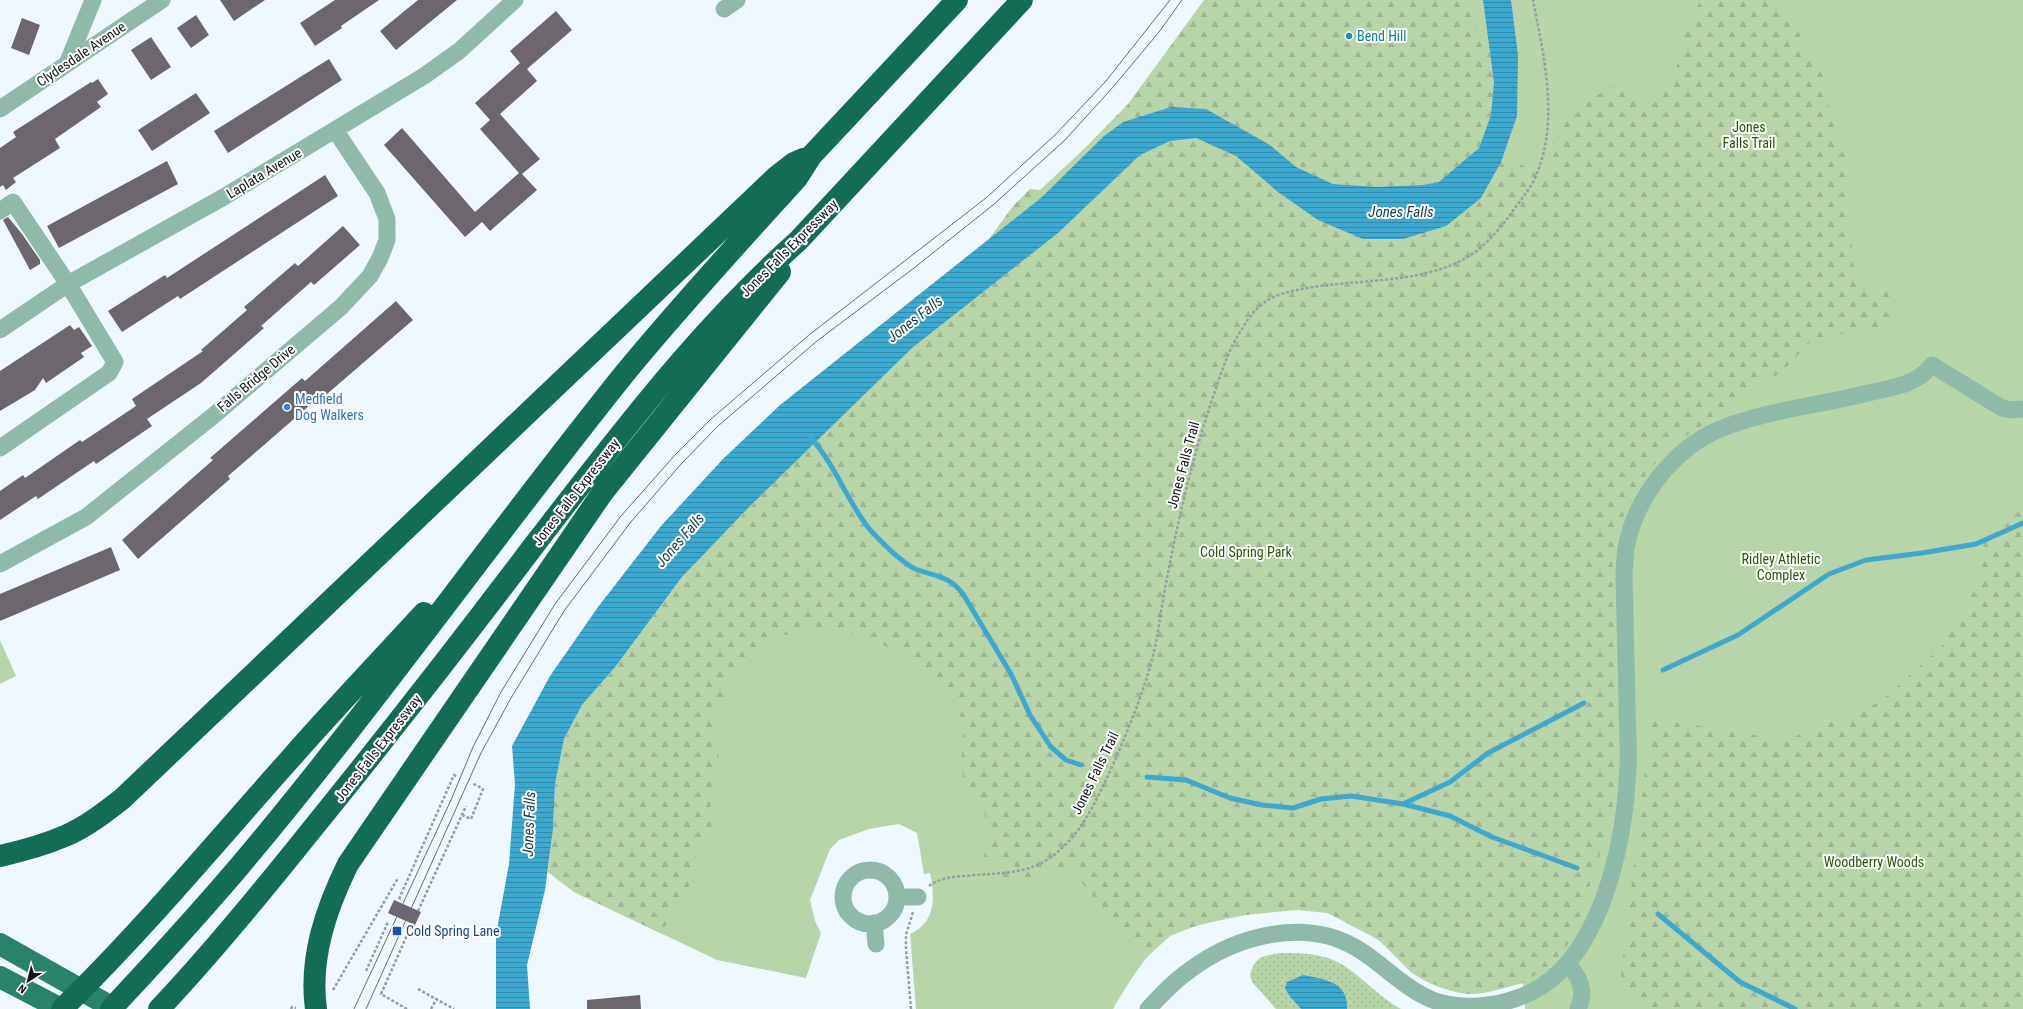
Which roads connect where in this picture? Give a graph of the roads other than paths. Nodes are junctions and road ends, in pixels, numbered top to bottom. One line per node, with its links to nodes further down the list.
1 (93, 0): 6 (street)
2 (162, 0): 6 (street, Clydesdale Avenue)
3 (515, 0): 8 (street, Laplata Avenue)
4 (957, 0): 9 (highway)
5 (1022, 0): 11 (highway, Jones Falls Expressway)
6 (67, 64): 7 (street, Clydesdale Avenue)
7 (0, 108)
8 (335, 130): 12 (street, Laplata Avenue); 17 (street, Falls Bridge Drive)
9 (811, 156): 16 (highway); 18 (highway)
10 (0, 211): 12 (street)
11 (798, 241): 26 (highway); 27 (highway, Jones Falls Expressway)
12 (68, 284): 13 (street, Laplata Avenue); 15 (street)
13 (0, 330)
14 (2023, 409): 24 (street)
15 (0, 448)
16 (521, 508): 28 (highway); 29 (highway)
17 (0, 564)
18 (0, 856)
19 (897, 897): 20 (street); 21 (street); 21 (street)
20 (919, 898)
21 (874, 923): 23 (street)
22 (0, 944): 30 (main road)
23 (876, 944)
24 (1567, 964): 31 (street); 32 (street)
25 (0, 977): 28 (main road)
26 (314, 1001)
27 (160, 1008)
28 (61, 1009)
29 (111, 1009)
30 (115, 1009)
31 (1148, 1009)
32 (1578, 1009)

